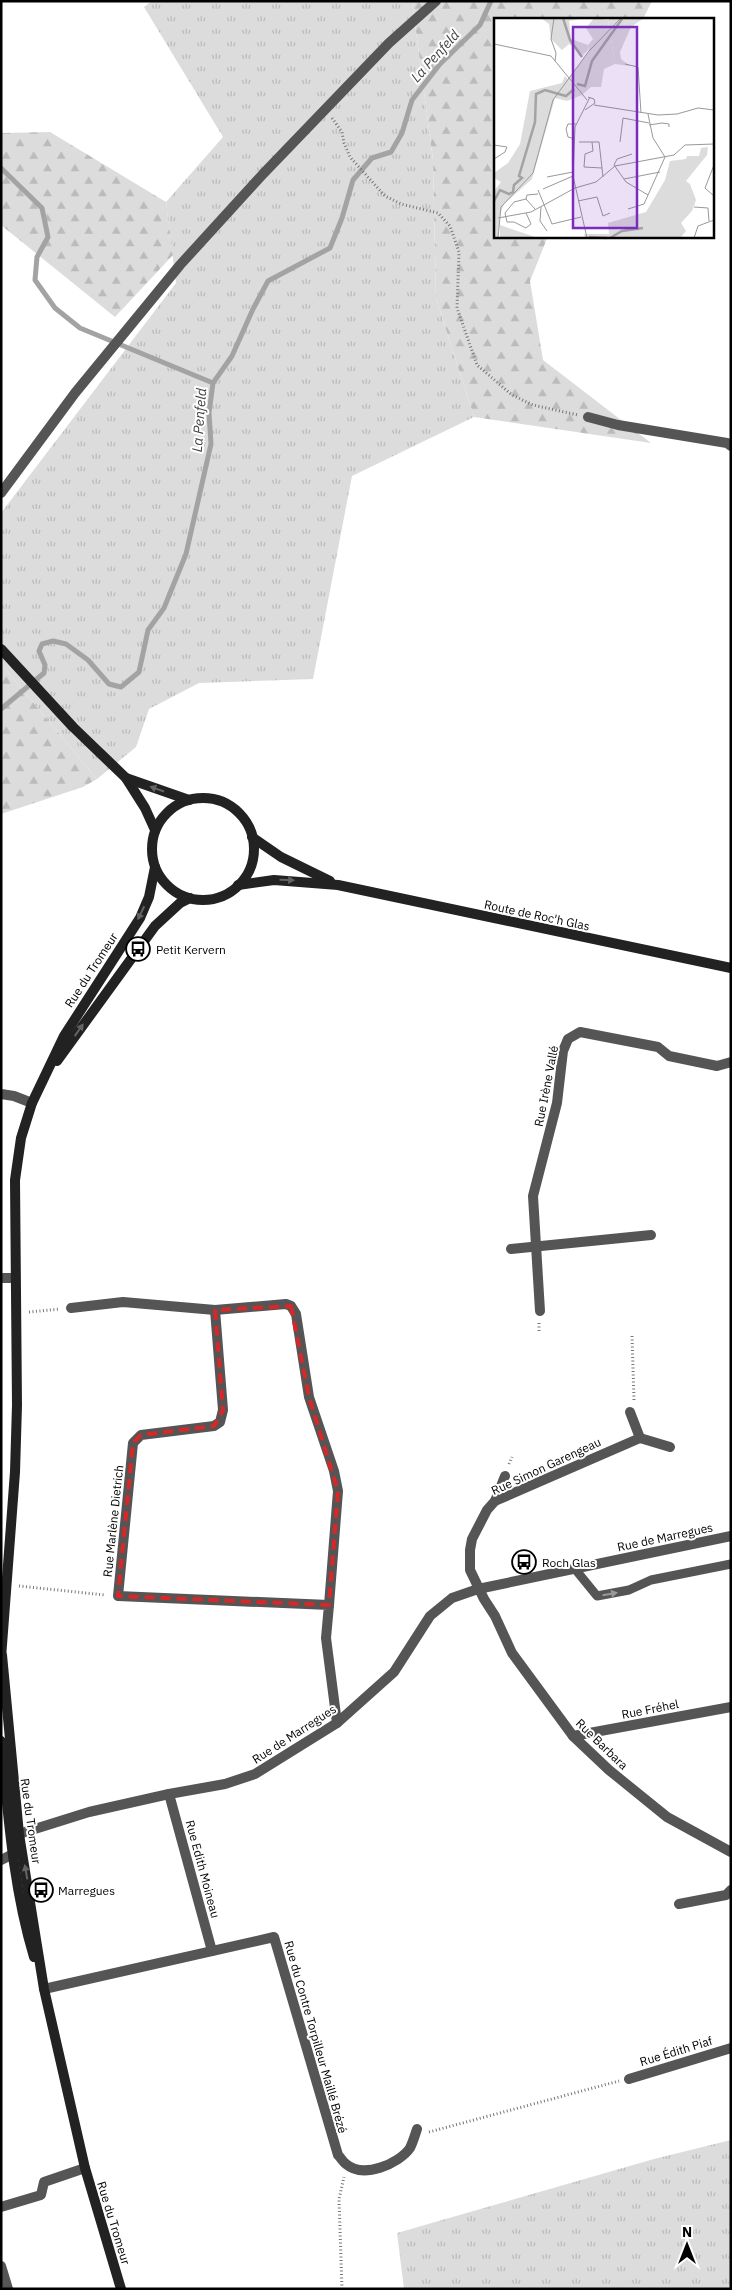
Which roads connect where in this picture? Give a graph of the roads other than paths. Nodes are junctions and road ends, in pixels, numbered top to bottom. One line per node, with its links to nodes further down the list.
1 (436, 1): 4 (street)
2 (588, 417): 3 (street)
3 (731, 446)
4 (1, 493)
5 (1, 649): 6 (main road)
6 (126, 778): 7 (main road, one-way to 6); 8 (main road)
7 (189, 800): 8 (main road); 9 (main road)
8 (155, 830): 10 (main road)
9 (252, 837): 11 (main road); 12 (main road, Route de Roc'h Glas)
10 (155, 867): 13 (main road); 16 (main road, Rue du Tromeur, one-way to 16)
11 (238, 885): 12 (main road, Route de Roc'h Glas, one-way to 12); 13 (main road)
12 (338, 885): 14 (main road, Route de Roc'h Glas)
13 (190, 898): 16 (main road, Rue du Tromeur, one-way to 13)
14 (731, 968)
15 (731, 1062): 20 (street, Rue Irène Vallé)
16 (41, 1084): 18 (main road, Rue du Tromeur)
17 (1, 1094): 18 (street)
18 (32, 1103): 23 (main road, Rue du Tromeur)
19 (650, 1235): 20 (street)
20 (536, 1246): 21 (street); 26 (street, Rue Irène Vallé)
21 (511, 1249)
22 (1, 1278): 23 (street)
23 (15, 1278): 37 (main road, Rue du Tromeur)
24 (71, 1308): 25 (street)
25 (215, 1310): 36 (street); 36 (street, Rue Marlène Dietrich)
26 (540, 1311)
27 (630, 1412): 28 (street)
28 (640, 1438): 29 (street); 31 (street, Rue Simon Garengeau)
29 (670, 1447)
30 (505, 1476): 31 (street)
31 (495, 1501): 35 (street, Rue Simon Garengeau)
32 (731, 1536): 34 (street, Rue de Marregues)
33 (731, 1564): 34 (lane, one-way to 33)
34 (575, 1569): 35 (street, Rue de Marregues)
35 (478, 1589): 39 (street, Rue de Marregues); 40 (street, Rue Barbara)
36 (329, 1605): 39 (street)
37 (1, 1656): 43 (main road, Rue du Tromeur)
38 (731, 1706): 40 (street, Rue Fréhel)
39 (337, 1723): 42 (street, Rue de Marregues)
40 (573, 1736): 44 (street, Rue Barbara)
41 (1, 1741): 45 (main road, Rue du Tromeur)
42 (169, 1794): 43 (street, Rue de Marregues); 49 (street, Rue Edith Moineau)
43 (19, 1834): 45 (street); 50 (main road, Rue du Tromeur, one-way to 43)
44 (731, 1852)
45 (13, 1854): 46 (street); 50 (main road, Rue du Tromeur)
46 (1, 1860)
47 (731, 1890): 48 (street)
48 (680, 1904)
49 (212, 1952): 50 (street, Rue du Contre Torpilleur Maillé Brézé); 53 (street, Rue du Contre Torpilleur Maillé Brézé)
50 (44, 1989): 54 (main road, Rue du Tromeur)
51 (731, 2048): 52 (street, Rue Édith Piaf)
52 (629, 2079)
53 (416, 2133)
54 (84, 2168): 55 (street); 58 (main road, Rue du Tromeur)
55 (1, 2207)
56 (1, 2266): 57 (street)
57 (8, 2289)
58 (122, 2289)

